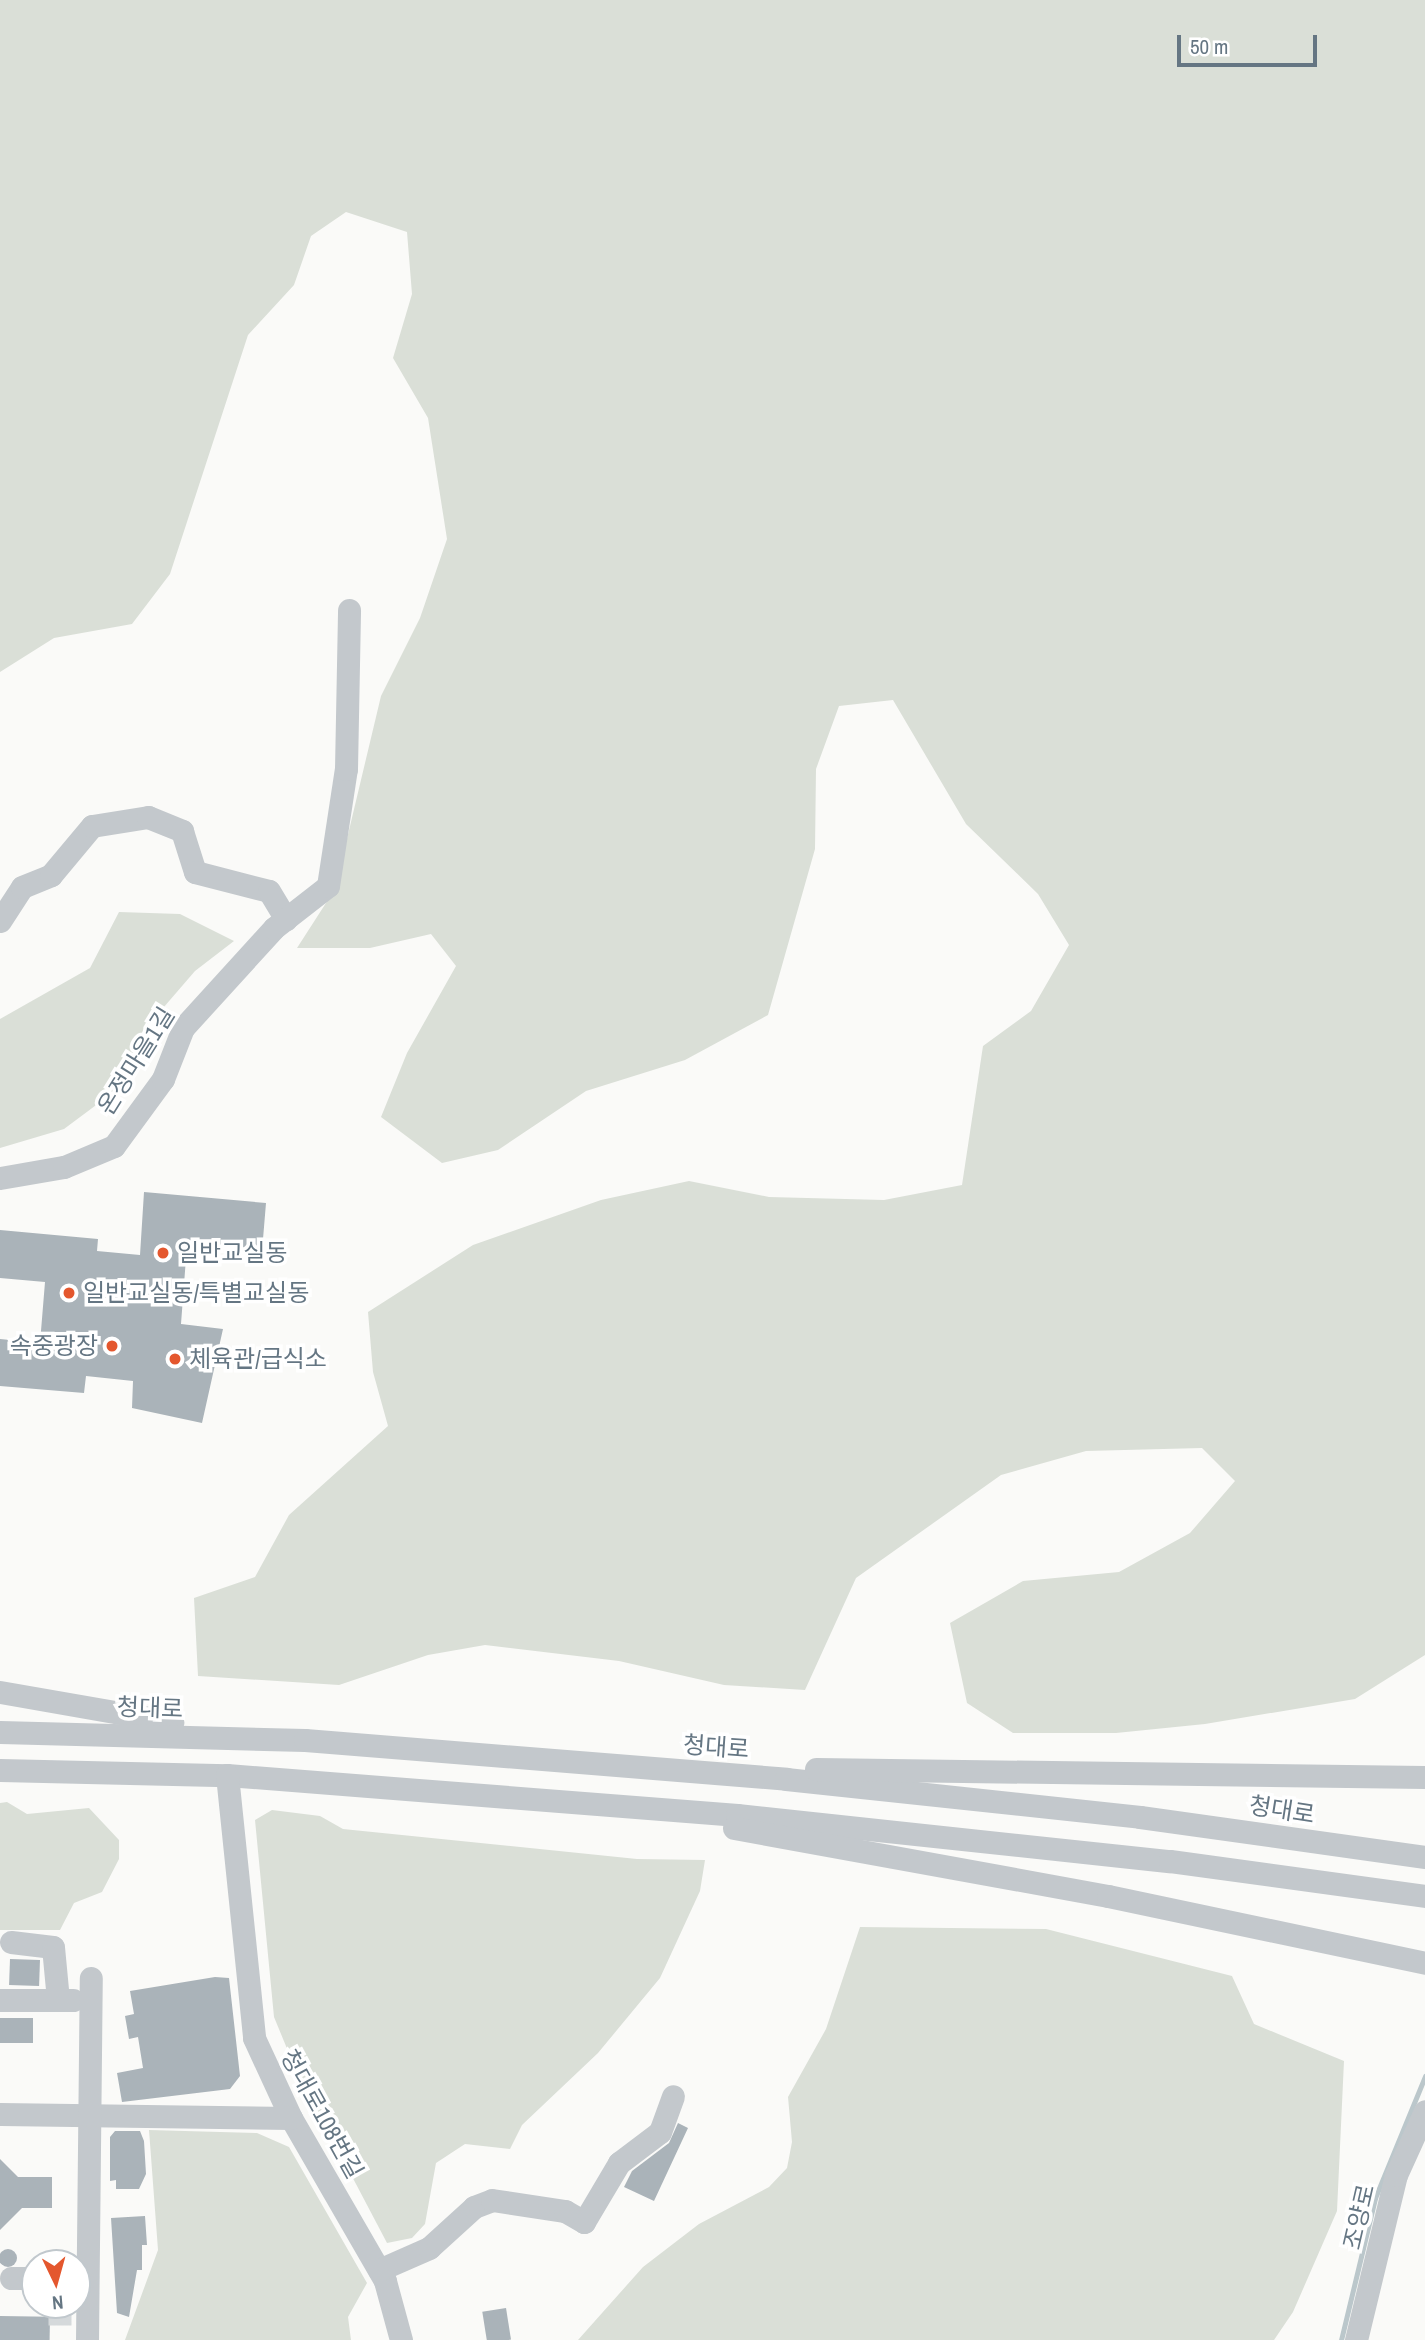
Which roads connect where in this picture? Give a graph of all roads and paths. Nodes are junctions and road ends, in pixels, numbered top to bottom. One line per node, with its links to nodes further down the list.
1 (349, 610): 2 (street, 온정마을1길)
2 (286, 919): 3 (street); 4 (street, 온정마을1길)
3 (0, 921)
4 (0, 1178)
5 (0, 1692): 7 (street)
6 (0, 1732): 7 (street, 청대로)
7 (258, 1737): 8 (street, 청대로)
8 (624, 1767): 11 (street); 13 (street, 청대로)
9 (0, 1770): 10 (street)
10 (227, 1774): 12 (street); 22 (street, 청대로108번길)
11 (1425, 1777)
12 (614, 1806): 14 (street); 16 (street)
13 (1425, 1857)
14 (1425, 1896)
15 (11, 1942): 18 (street)
16 (1425, 1963)
17 (0, 2000): 18 (street)
18 (58, 2000): 23 (street)
19 (673, 2096): 24 (street)
20 (1425, 2111): 29 (street, 조양로)
21 (0, 2114): 23 (street)
22 (291, 2118): 23 (street); 24 (street, 청대로108번길)
23 (91, 2119): 27 (street)
24 (379, 2270): 28 (street, 청대로108번길)
25 (11, 2278): 26 (street)
26 (21, 2278)
27 (87, 2340)
28 (401, 2340)
29 (1356, 2340)

